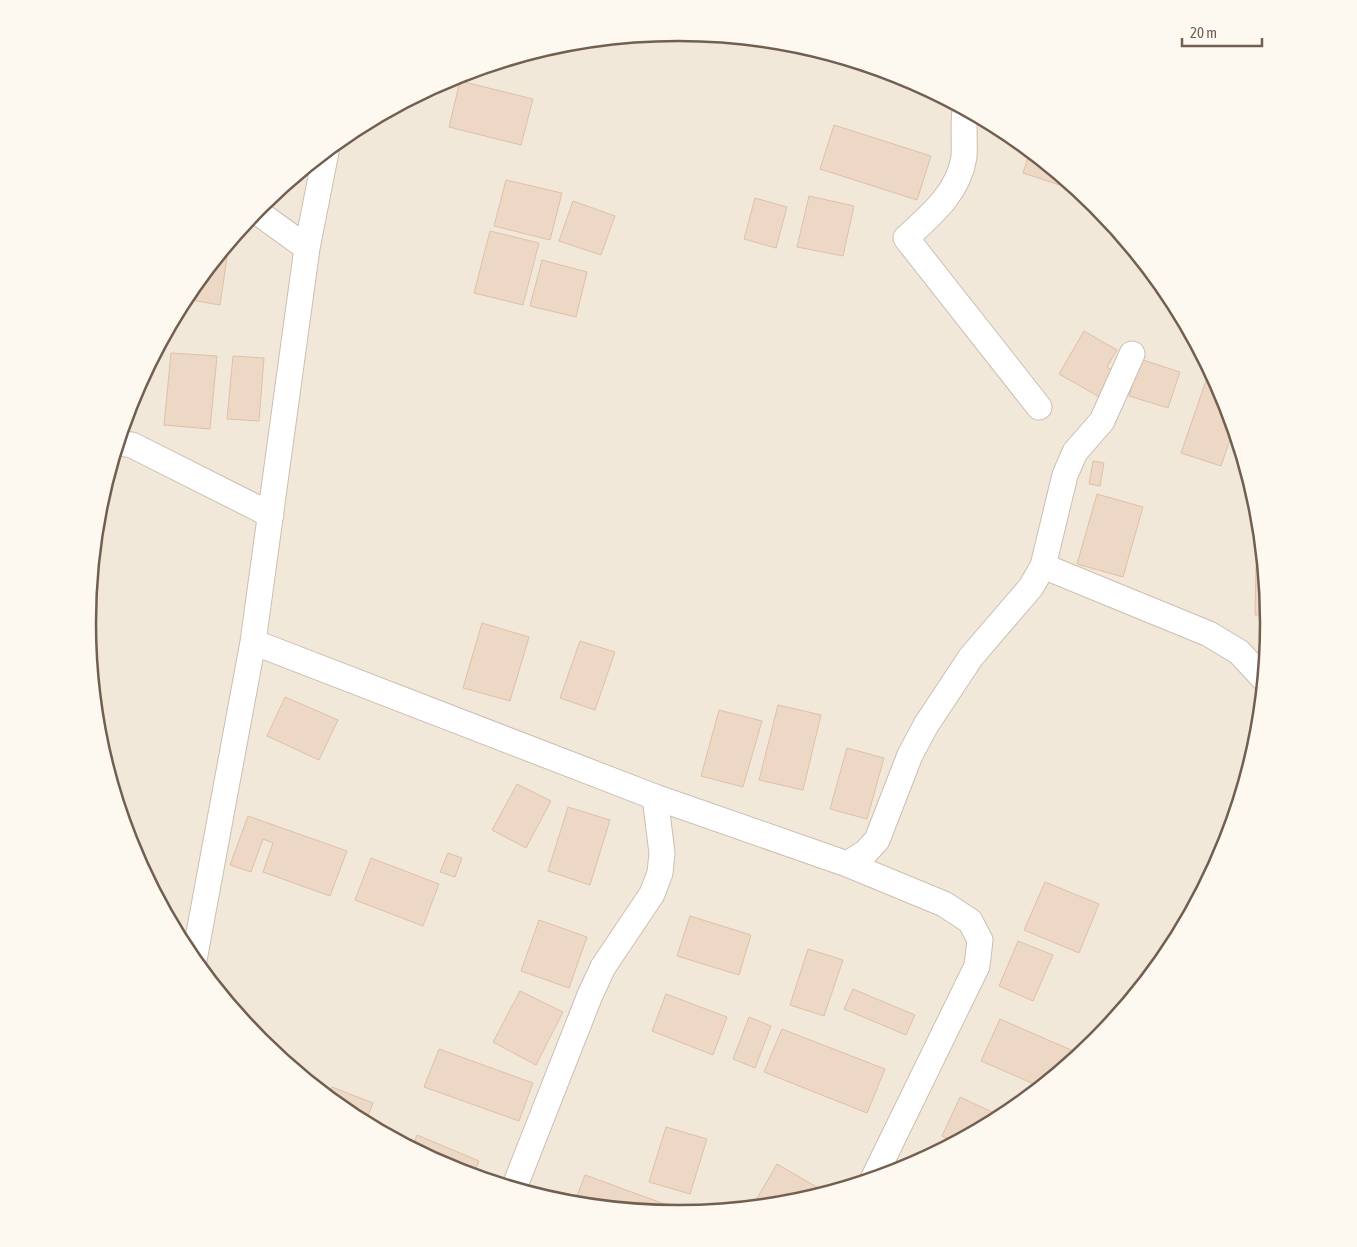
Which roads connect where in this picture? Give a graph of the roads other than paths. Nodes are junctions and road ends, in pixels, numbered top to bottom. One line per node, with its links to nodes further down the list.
1 (965, 116): 6 (street)
2 (324, 162): 4 (street)
3 (263, 216): 4 (street)
4 (307, 248): 8 (street)
5 (1132, 354): 9 (street)
6 (1039, 407)
7 (125, 443): 8 (street)
8 (271, 515): 10 (street)
9 (1044, 566): 11 (street); 13 (street)
10 (253, 642): 12 (street); 14 (street)
11 (1259, 673)
12 (655, 797): 13 (street); 16 (street)
13 (847, 864): 15 (street)
14 (196, 950)
15 (878, 1170)
16 (516, 1182)

